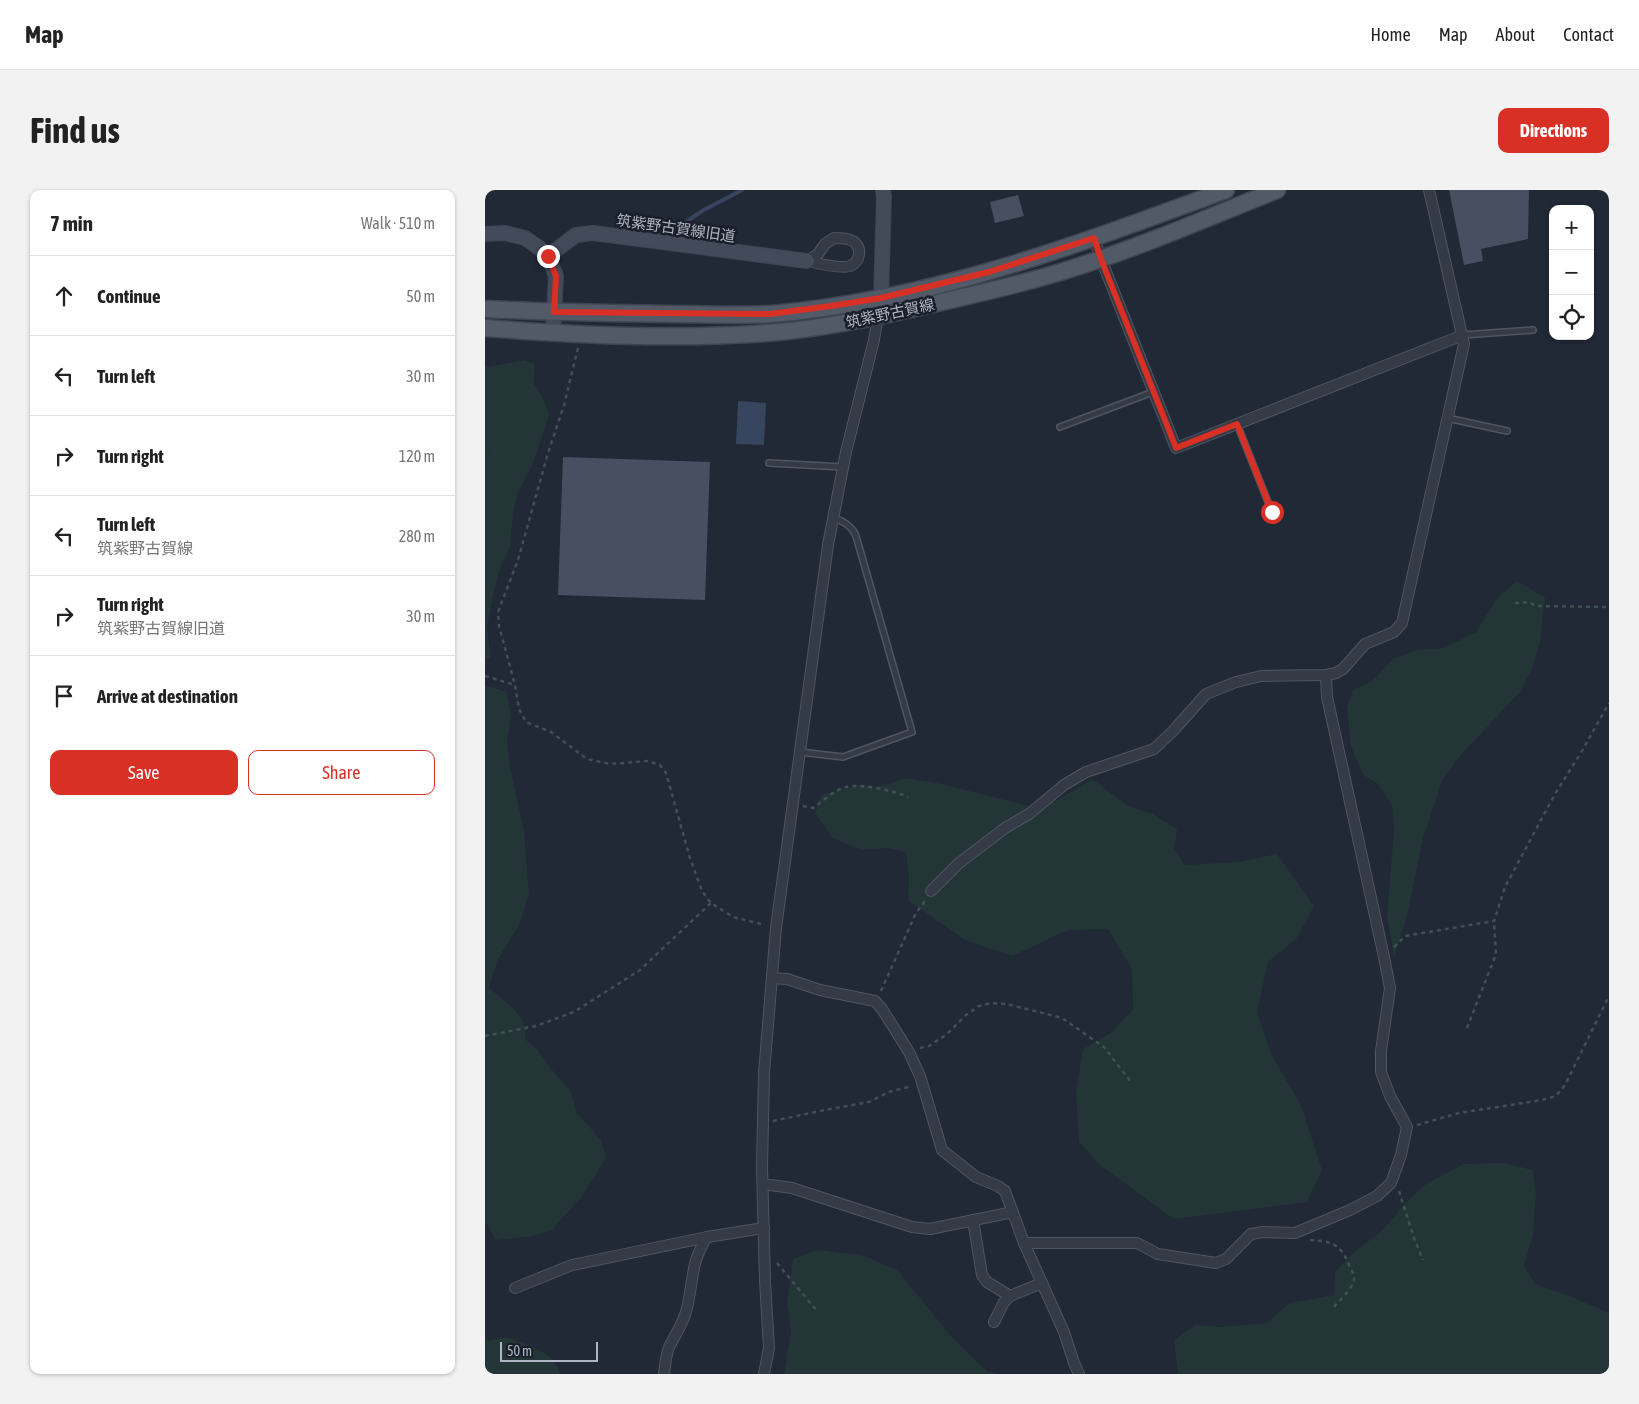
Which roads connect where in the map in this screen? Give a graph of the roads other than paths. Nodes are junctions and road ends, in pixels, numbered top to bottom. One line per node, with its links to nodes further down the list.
1 (883, 190): 10 (street)
2 (1226, 190): 6 (main road, 筑紫野古賀線)
3 (1277, 190): 8 (main road, 筑紫野古賀線)
4 (1429, 190): 17 (street)
5 (485, 234): 7 (street)
6 (1094, 238): 8 (street); 10 (main road, 筑紫野古賀線)
7 (548, 256): 9 (street, 筑紫野古賀線旧道); 12 (street)
8 (1101, 259): 13 (main road, 筑紫野古賀線); 18 (street)
9 (807, 261): 9 (street, 筑紫野古賀線旧道)
10 (881, 298): 12 (main road, 筑紫野古賀線); 13 (street)
11 (485, 308): 12 (main road, 筑紫野古賀線)
12 (554, 312): 16 (street)
13 (878, 316): 16 (main road, 筑紫野古賀線); 24 (street)
14 (485, 328): 16 (main road, 筑紫野古賀線)
15 (1533, 330): 17 (lane)
16 (553, 334)
17 (1463, 335): 19 (street); 20 (street)
18 (1153, 392): 20 (street); 21 (lane)
19 (1447, 418): 22 (lane); 27 (street)
20 (1237, 424): 25 (lane)
21 (1060, 427)
22 (1507, 431)
23 (769, 463): 24 (lane)
24 (843, 467): 26 (street)
25 (1272, 512)
26 (833, 518): 28 (street); 28 (lane)
27 (1326, 675): 29 (street); 36 (street)
28 (800, 752): 30 (street)
29 (931, 891)
30 (771, 978): 31 (street); 32 (street)
31 (763, 1184): 33 (street); 34 (street)
32 (1013, 1212): 33 (street); 36 (street)
33 (973, 1220): 39 (street)
34 (764, 1228): 35 (street); 42 (street)
35 (707, 1237): 38 (street); 41 (street)
36 (1024, 1243): 37 (street)
37 (1042, 1283): 39 (street); 43 (street)
38 (515, 1288)
39 (1011, 1296): 40 (street)
40 (993, 1322)
41 (663, 1374)
42 (763, 1374)
43 (1079, 1374)

